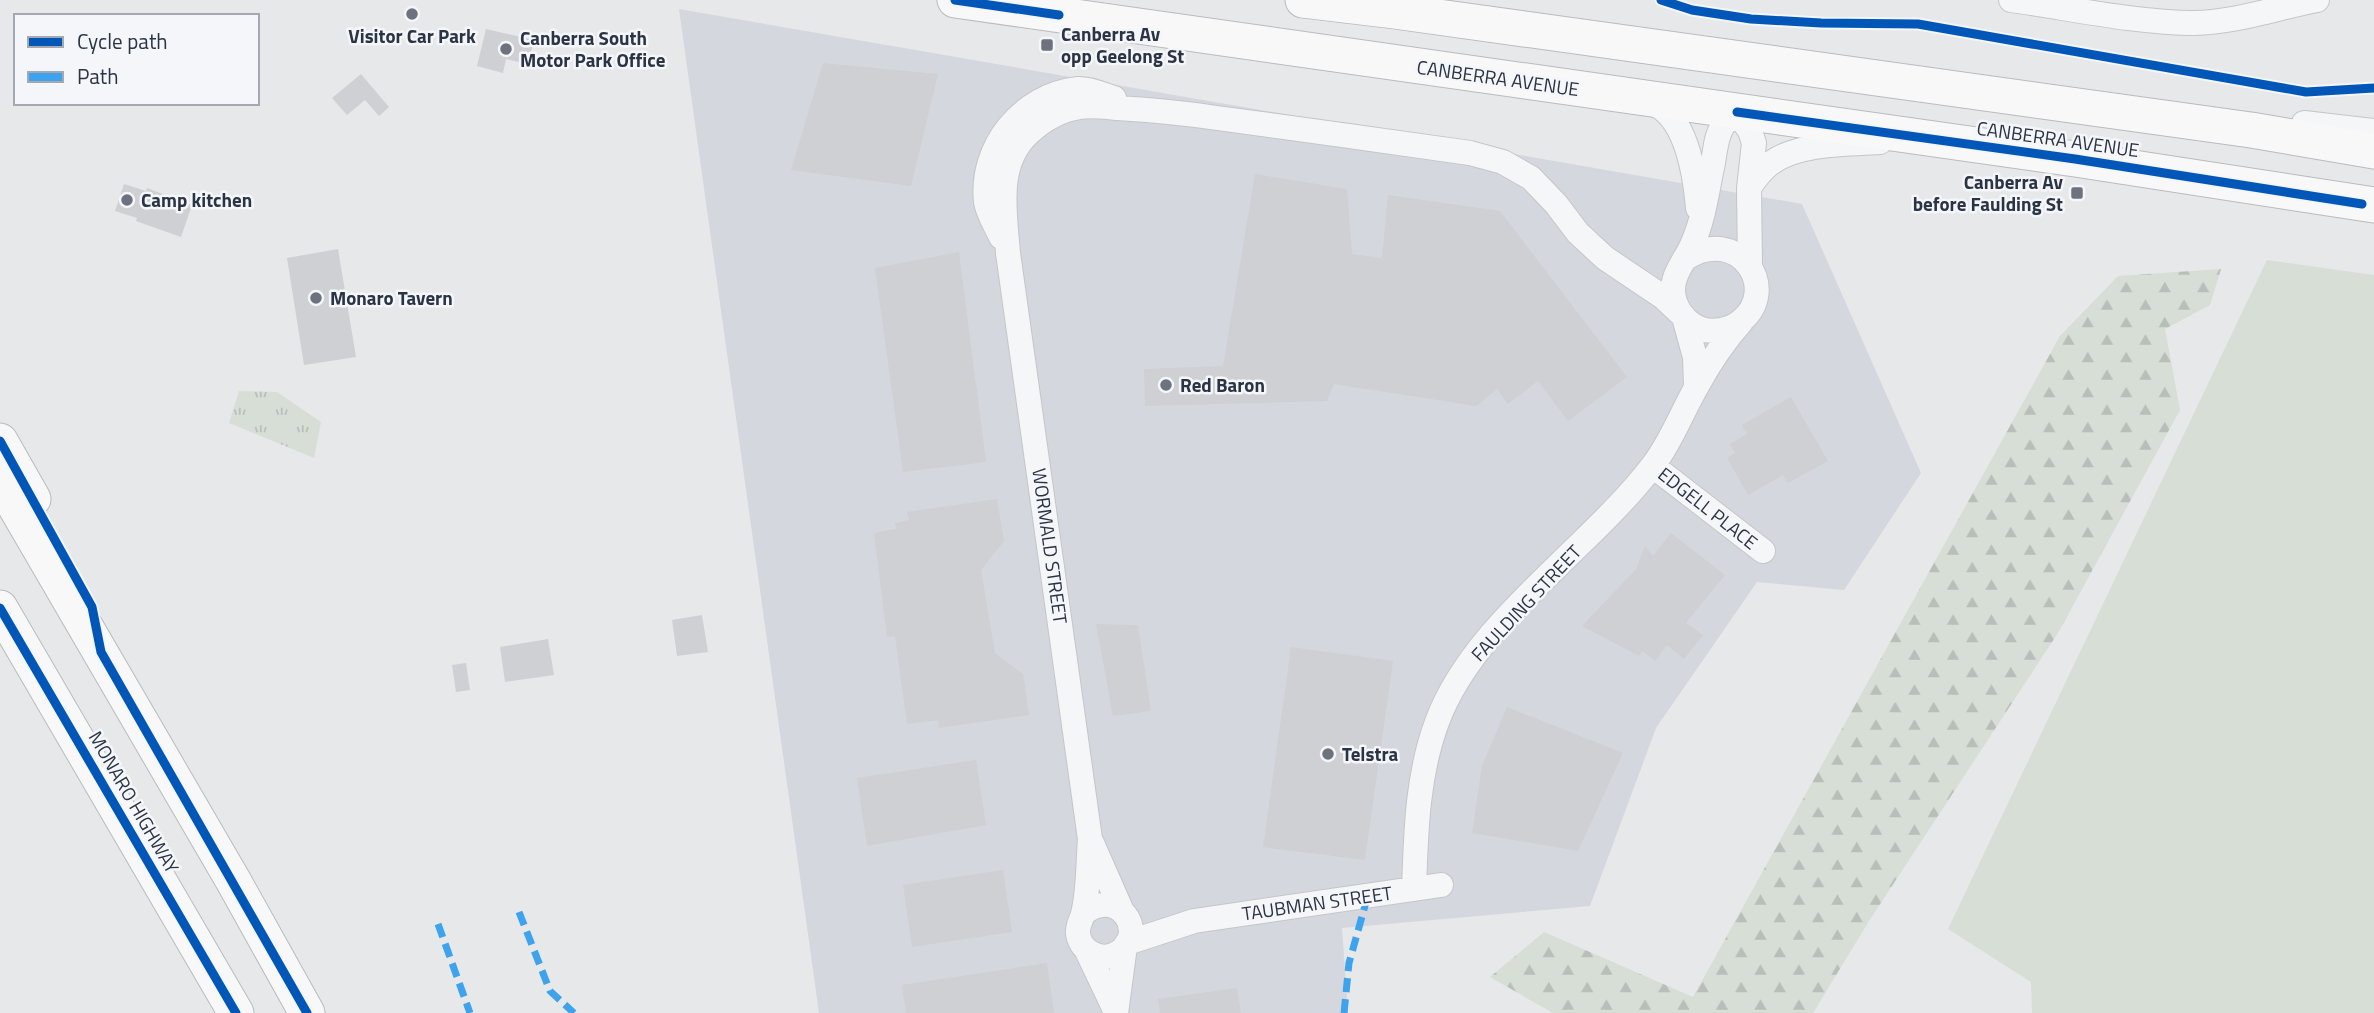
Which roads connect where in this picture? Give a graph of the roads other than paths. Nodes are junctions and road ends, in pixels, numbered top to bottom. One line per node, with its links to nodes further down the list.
1 (955, 0): 7 (highway, CANBERRA AVENUE)
2 (1098, 0): 7 (highway)
3 (1124, 0): 8 (highway)
4 (1303, 0): 9 (highway, CANBERRA AVENUE)
5 (2011, 0): 6 (street)
6 (2317, 0)
7 (1059, 15): 8 (highway, CANBERRA AVENUE)
8 (1175, 32): 11 (highway, CANBERRA AVENUE)
9 (1562, 34): 10 (highway, CANBERRA AVENUE); 12 (highway)
10 (1815, 69): 12 (highway); 13 (highway, CANBERRA AVENUE)
11 (1618, 95): 12 (highway, CANBERRA AVENUE); 19 (street)
12 (1737, 112): 15 (highway, CANBERRA AVENUE); 17 (street); 19 (street)
13 (2251, 130): 14 (street); 16 (highway, CANBERRA AVENUE)
14 (2374, 131)
15 (1926, 138): 17 (street); 18 (highway, CANBERRA AVENUE)
16 (2374, 150)
17 (1749, 188): 22 (street)
18 (2370, 203)
19 (1699, 229): 21 (street)
20 (1605, 258): 21 (street, WORMALD STREET); 23 (street, WORMALD STREET); 32 (street, WORMALD STREET)
21 (1682, 264): 22 (street); 23 (street)
22 (1750, 266): 24 (street)
23 (1682, 314): 24 (street); 25 (street, FAULDING STREET)
24 (1742, 321): 25 (street, FAULDING STREET)
25 (1696, 387): 27 (street, FAULDING STREET)
26 (0, 441): 31 (highway)
27 (1653, 466): 29 (street, EDGELL PLACE); 34 (street, FAULDING STREET)
28 (0, 480): 31 (highway)
29 (1763, 551)
30 (0, 608): 41 (highway, MONARO HIGHWAY)
31 (101, 652): 42 (highway)
32 (1090, 839): 35 (street, WORMALD STREET); 36 (street, WORMALD STREET)
33 (1441, 885): 34 (street, TAUBMAN STREET)
34 (1414, 889): 37 (street, TAUBMAN STREET)
35 (1124, 913): 36 (street); 37 (street, TAUBMAN STREET); 38 (street, WORMALD STREET)
36 (1083, 914): 39 (street, WORMALD STREET)
37 (1194, 921): 38 (street, TAUBMAN STREET)
38 (1126, 944): 39 (street); 40 (street, WORMALD STREET)
39 (1087, 951): 40 (street, WORMALD STREET)
40 (1115, 1011)
41 (236, 1013)
42 (307, 1013)

